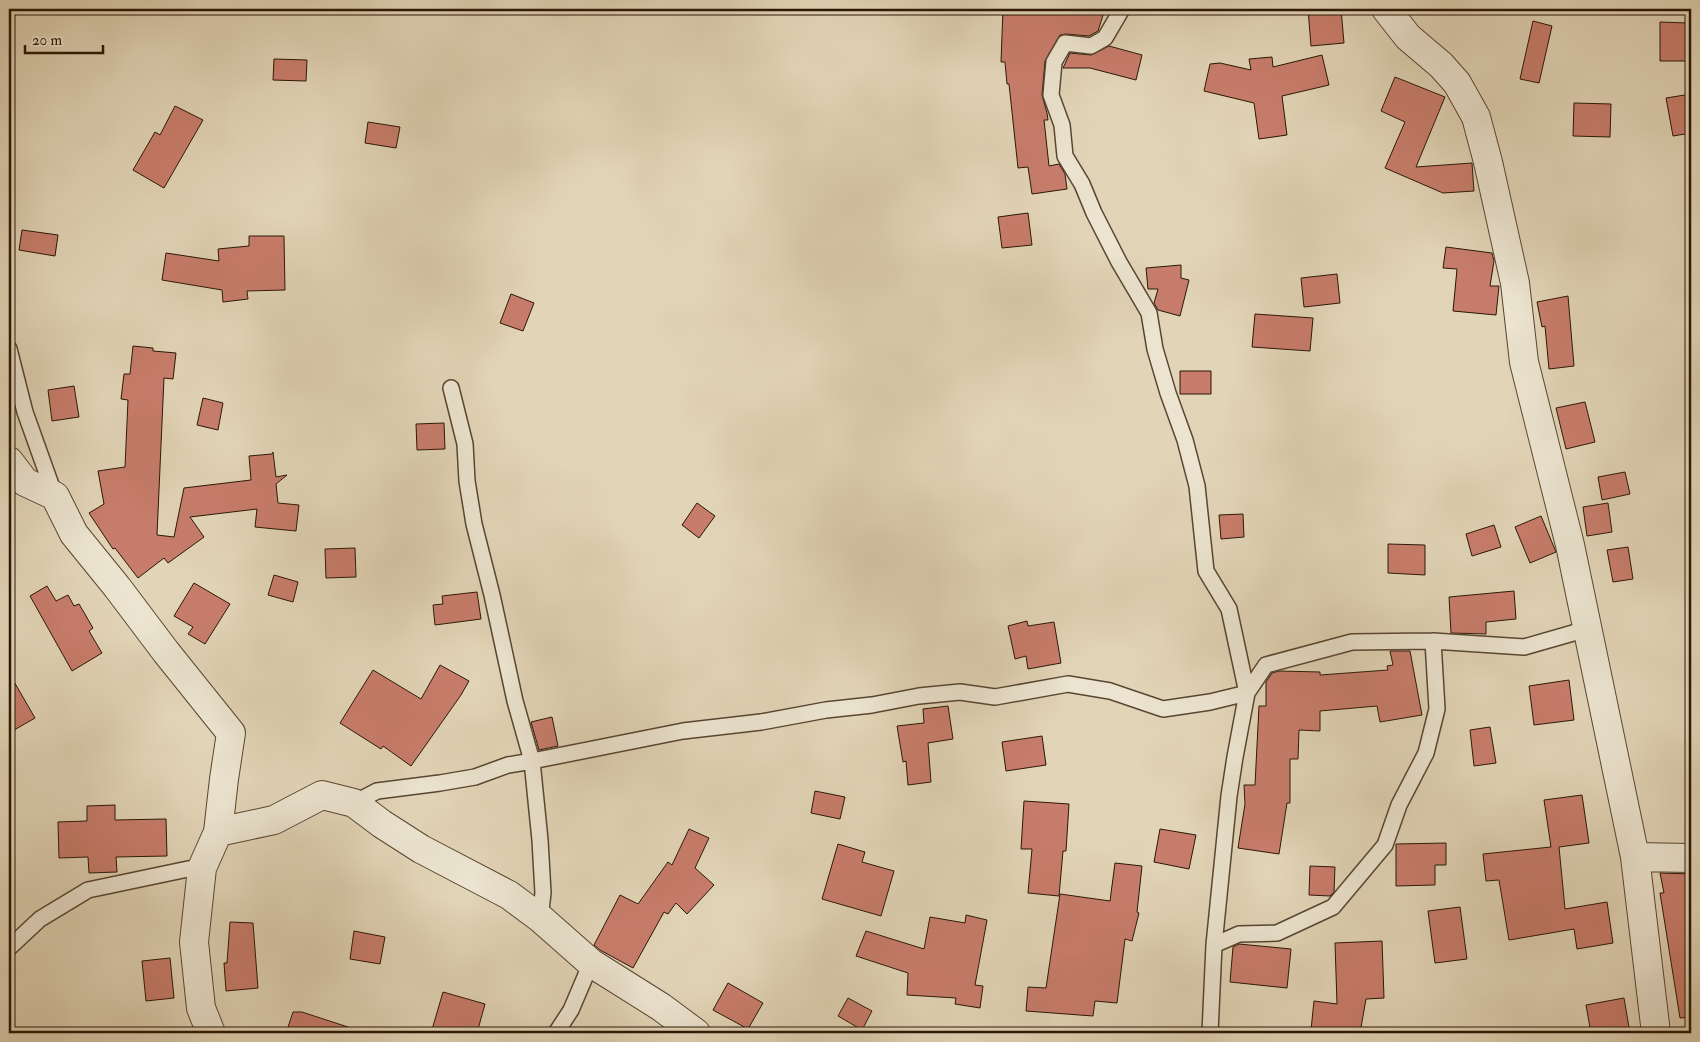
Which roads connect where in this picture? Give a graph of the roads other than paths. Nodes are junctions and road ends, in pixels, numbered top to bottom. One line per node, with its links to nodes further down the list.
1 (1122, 9): 9 (lane)
2 (1386, 9): 7 (street)
3 (9, 349): 6 (lane)
4 (451, 388): 10 (lane)
5 (9, 461): 6 (street)
6 (55, 496): 12 (street)
7 (1587, 629): 8 (lane); 13 (street)
8 (1433, 641): 9 (lane); 17 (lane)
9 (1247, 694): 10 (lane); 17 (lane)
10 (532, 761): 11 (lane); 16 (lane)
11 (354, 803): 12 (street); 16 (street)
12 (218, 832): 15 (street)
13 (1635, 857): 14 (street); 24 (street)
14 (1691, 858)
15 (202, 868): 18 (lane); 20 (street)
16 (540, 918): 19 (street)
17 (1214, 945): 23 (lane)
18 (9, 948)
19 (591, 963): 21 (lane); 22 (street)
20 (211, 1033)
21 (556, 1033)
22 (696, 1033)
23 (1210, 1033)
24 (1656, 1033)

